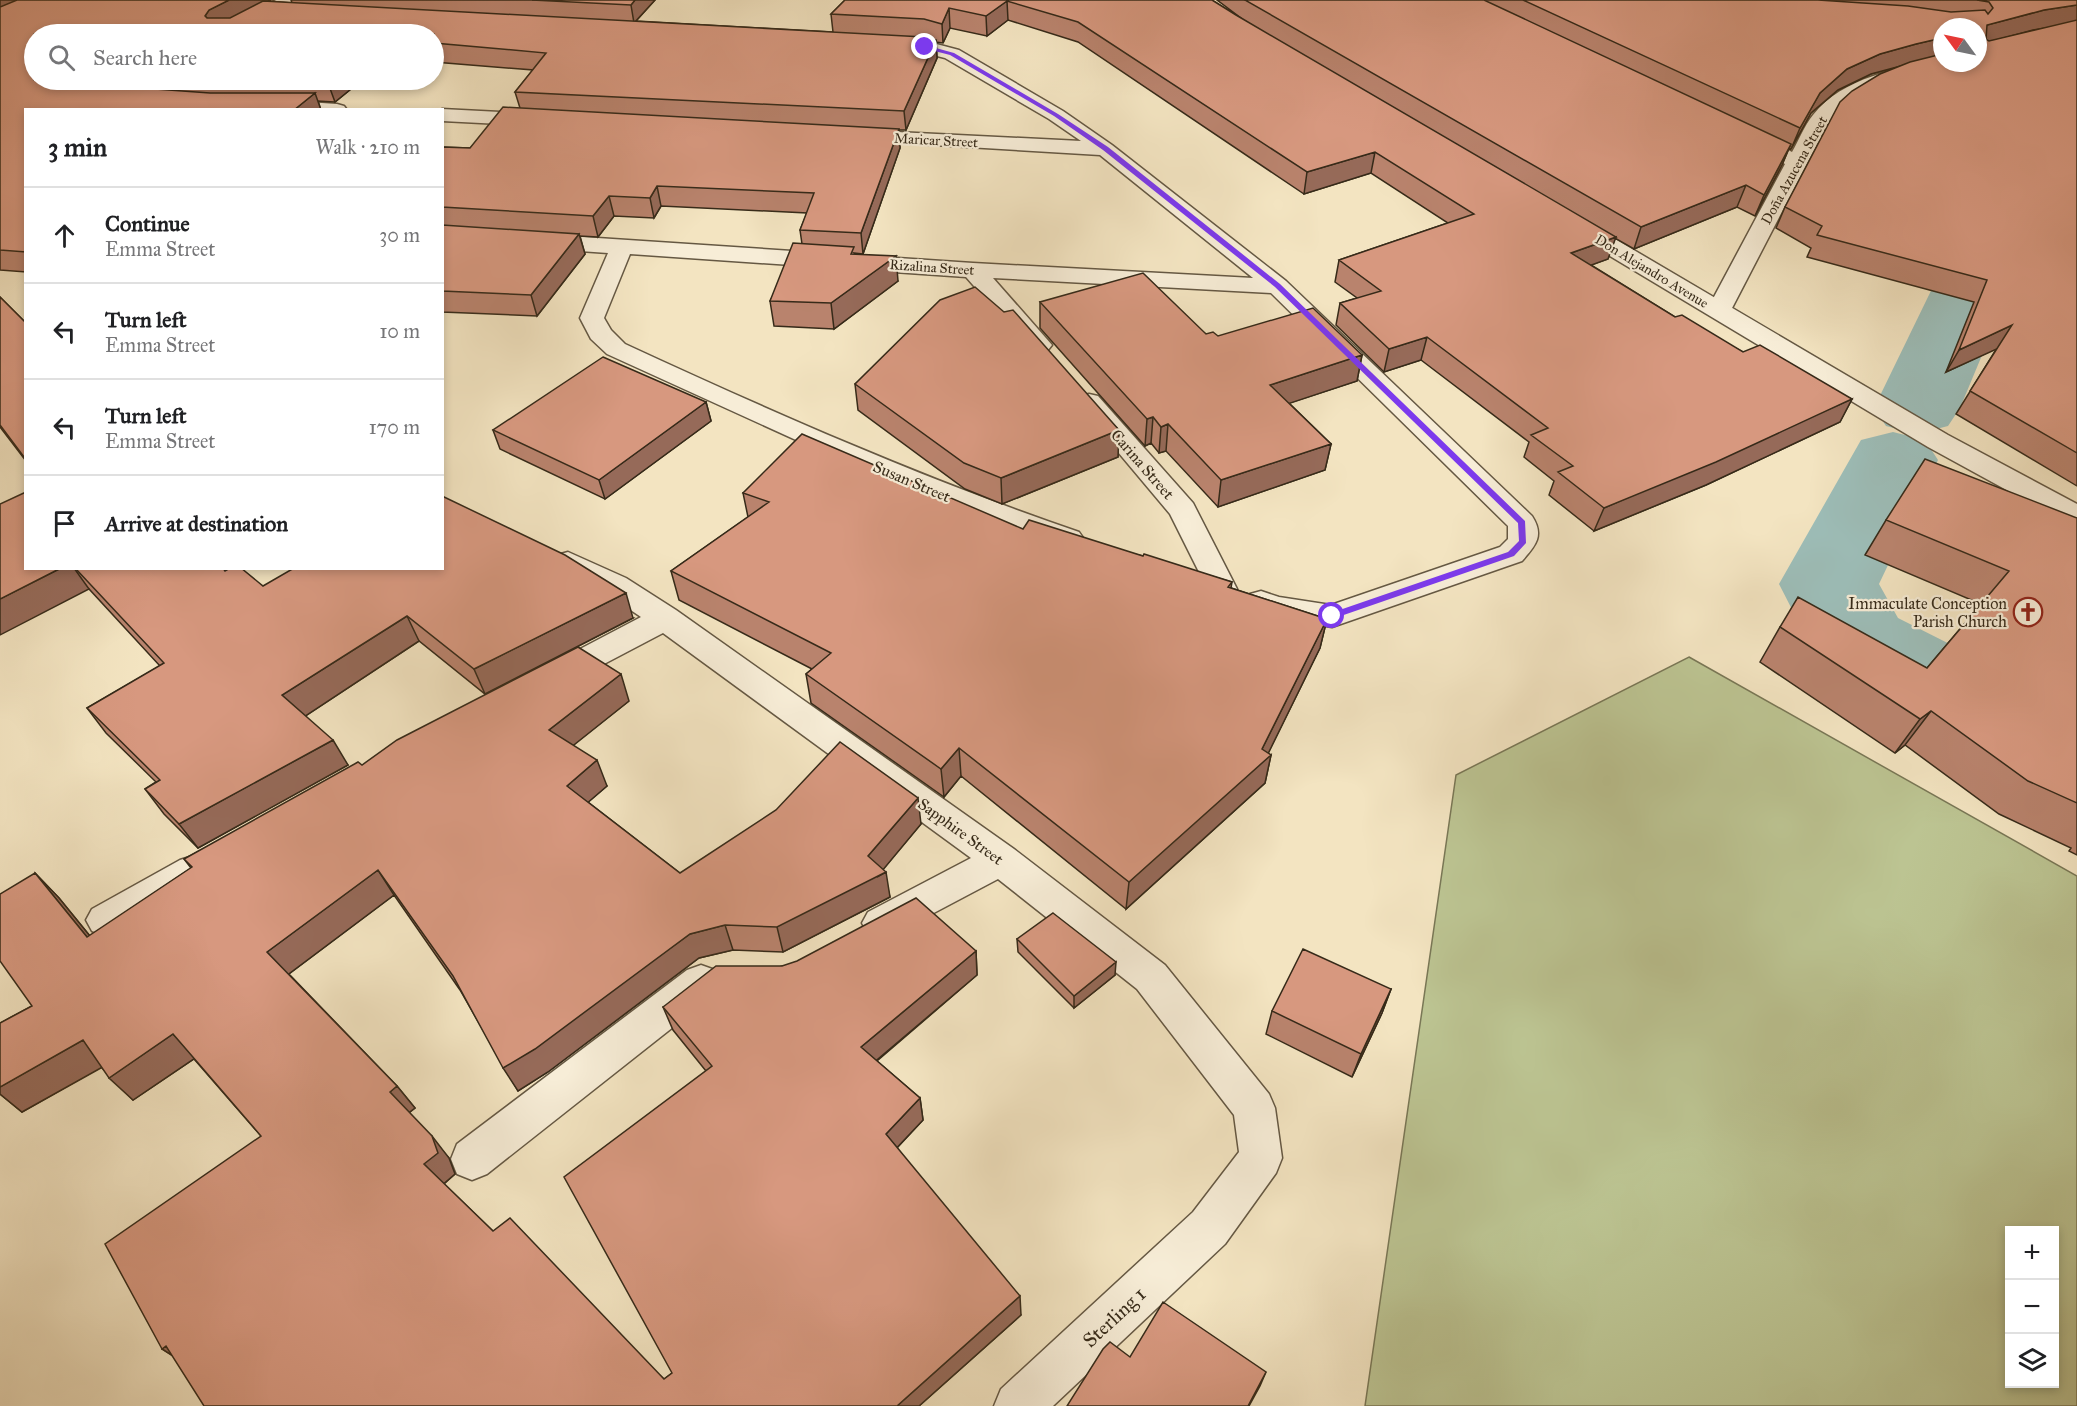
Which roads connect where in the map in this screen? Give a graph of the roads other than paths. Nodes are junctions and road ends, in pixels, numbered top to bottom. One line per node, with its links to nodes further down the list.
1 (296, 7): 2 (street)
2 (243, 24)
3 (877, 44): 11 (street)
4 (1933, 66): 12 (street, Doña Azucena Street)
5 (256, 105): 6 (street)
6 (305, 108)
7 (444, 115): 8 (street)
8 (561, 121)
9 (1723, 126): 12 (street)
10 (833, 135): 11 (street, Maricar Street)
11 (1105, 149): 17 (street)
12 (1797, 162): 18 (street, Doña Azucena Street)
13 (1555, 214): 18 (street, Don Alejandro Avenue)
14 (514, 240): 15 (street, Rizalina Street)
15 (622, 246): 16 (street, Rizalina Street); 20 (street, Susan Street)
16 (973, 270): 17 (street, Rizalina Street); 23 (street, Carina Street)
17 (1278, 286): 23 (street)
18 (1719, 310): 19 (street, Don Alejandro Avenue)
19 (2077, 516)
20 (1091, 546)
21 (540, 548): 24 (street, Sapphire Street)
22 (1190, 579): 23 (street)
23 (1222, 589)
24 (665, 618): 25 (street); 27 (street, Sapphire Street)
25 (528, 690)
26 (217, 857): 28 (street)
27 (1001, 860): 29 (street); 32 (street, Sapphire Street)
28 (105, 920)
29 (849, 940)
30 (733, 969): 31 (street)
31 (472, 1159)
32 (1209, 1228): 33 (street, Sterling 1)
33 (1018, 1406)

